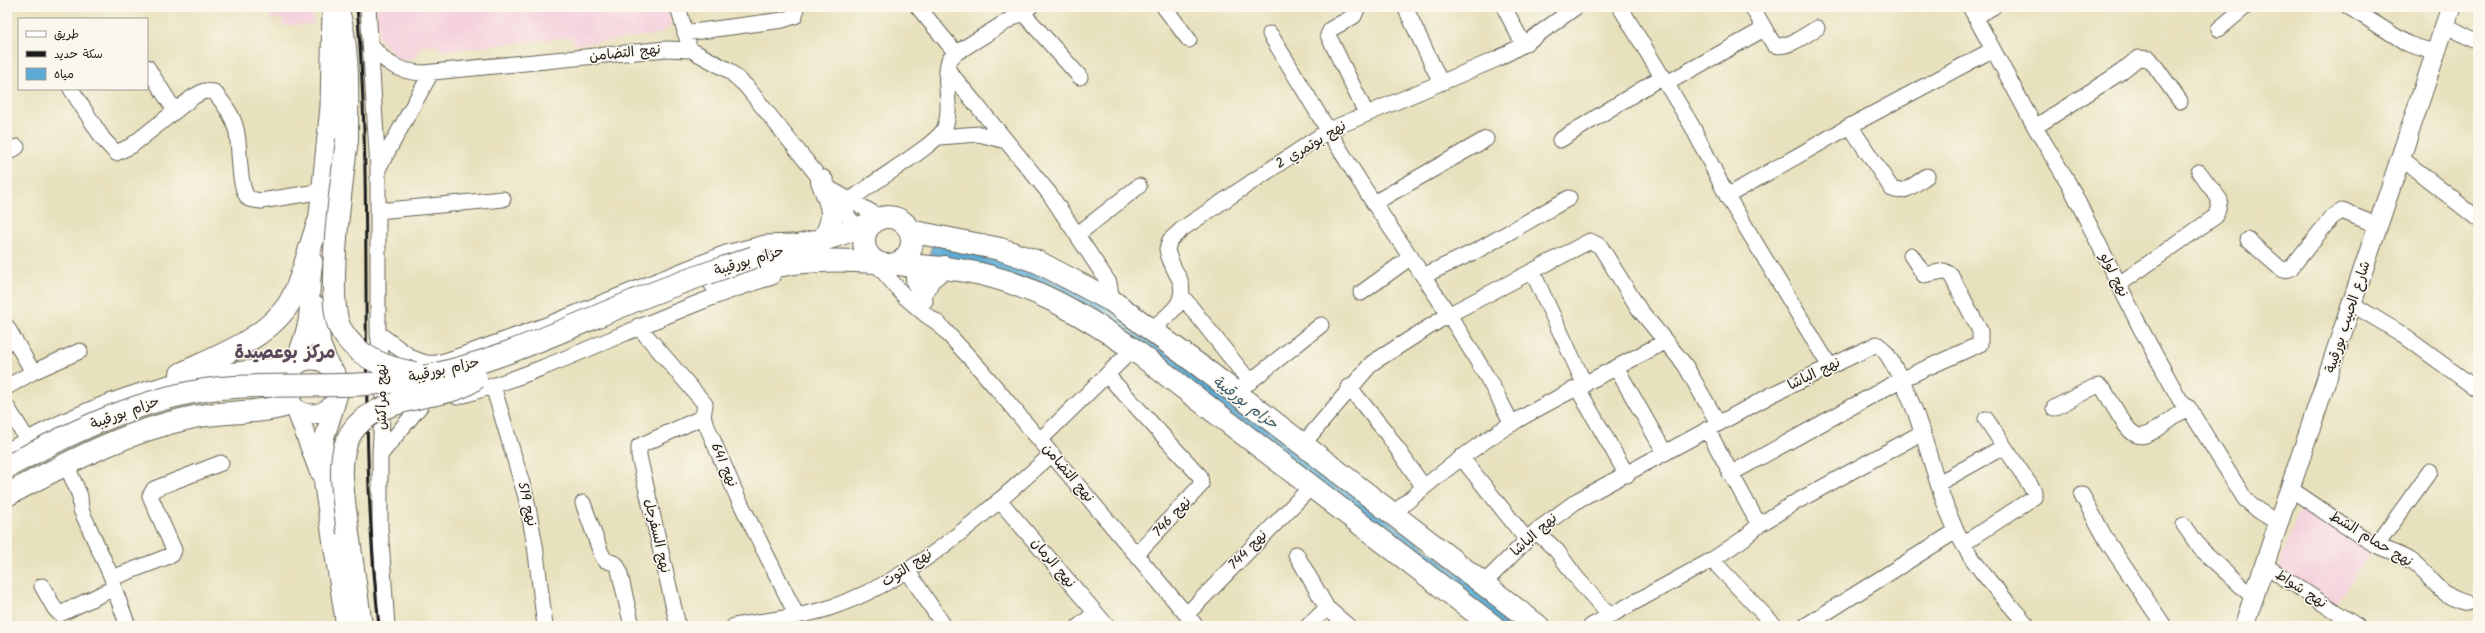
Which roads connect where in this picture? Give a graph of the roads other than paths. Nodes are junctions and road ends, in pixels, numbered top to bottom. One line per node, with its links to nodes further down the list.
1 (332, 7): 56 (main road)
2 (337, 7): 100 (highway, bridge)
3 (368, 7): 28 (street, نهج مراكش)
4 (678, 7): 23 (street)
5 (796, 7): 23 (street)
6 (918, 7): 31 (street)
7 (1164, 7): 25 (street)
8 (1358, 7): 42 (street)
9 (1405, 7): 38 (street)
10 (1504, 7): 27 (street)
11 (1576, 7): 27 (street, نهج بوتمري 2)
12 (1620, 7): 37 (street)
13 (1752, 7): 22 (street)
14 (1993, 7): 18 (street)
15 (2245, 7): 21 (street)
16 (2349, 7): 32 (street)
17 (1027, 10): 31 (street); 36 (street)
18 (1973, 12): 30 (street, نهج لولو)
19 (2448, 16): 26 (street); 32 (main road, شارع الحبيب بورقيبة)
20 (1817, 28): 22 (street)
21 (2219, 28)
22 (1764, 29): 37 (street)
23 (685, 33): 29 (street)
24 (1270, 34): 45 (street)
25 (1189, 40)
26 (2478, 42)
27 (1523, 44): 38 (street, نهج بوتمري 2)
28 (371, 45): 35 (street, نهج التضامن); 51 (street, نهج مراكش)
29 (691, 50): 35 (street, نهج التضامن); 54 (street, نهج التضامن)
30 (1992, 50): 43 (street); 44 (street, نهج لولو)
31 (956, 53): 34 (street)
32 (2436, 53): 50 (main road, شارع الحبيب بورقيبة)
33 (148, 69): 41 (street)
34 (947, 69): 46 (street); 49 (street)
35 (432, 73): 51 (street, نهج مراكش)
36 (1080, 76)
37 (1665, 80): 48 (street); 57 (street)
38 (1441, 83): 42 (street, نهج بوتمري 2)
39 (72, 90): 41 (street)
40 (2180, 101): 44 (street)
41 (175, 111): 56 (street)
42 (1366, 113): 45 (street, نهج بوتمري 2)
43 (1850, 126): 53 (street); 57 (street)
44 (2035, 127): 79 (street, نهج لولو)
45 (1329, 130): 60 (street); 82 (street, نهج بوتمري 2)
46 (940, 136): 49 (street); 61 (street)
47 (1486, 139): 60 (street)
48 (1560, 140)
49 (1006, 141): 67 (street)
50 (2401, 158): 63 (street); 65 (main road, شارع الحبيب بورقيبة)
51 (378, 169): 62 (street, نهج مراكش)
52 (2199, 172): 79 (street)
53 (1927, 176)
54 (826, 185): 61 (highway)
55 (1139, 186): 67 (street)
56 (323, 191): 64 (main road)
57 (1727, 196): 97 (street)
58 (1569, 198): 78 (street)
59 (504, 199): 62 (street)
60 (1374, 203): 72 (street)
61 (842, 208): 66 (street); 66 (street); 69 (highway)
62 (378, 211): 91 (street, نهج مراكش)
63 (2478, 218)
64 (320, 219): 74 (main road); 110 (highway)
65 (2379, 226): 68 (street); 84 (main road, شارع الحبيب بورقيبة)
66 (869, 227): 69 (highway, حزام بورقيبة); 70 (highway); 75 (highway)
67 (1078, 234): 83 (street)
68 (2248, 240)
69 (815, 243): 100 (highway, حزام بورقيبة, bridge); 100 (street)
70 (908, 253): 75 (highway); 76 (highway); 81 (street, نهج التضامن); 83 (highway)
71 (1911, 255): 103 (street)
72 (1411, 257): 78 (street); 80 (street)
73 (837, 259): 75 (highway, حزام بورقيبة); 88 (street); 104 (highway, حزام بورقيبة)
74 (313, 260): 96 (main road); 98 (main road)
75 (875, 262): 86 (street, نهج التضامن)
76 (944, 267): 81 (highway); 93 (highway)
77 (1532, 271): 85 (street); 92 (street); 107 (street)
78 (1423, 276): 85 (street)
79 (2118, 285): 115 (street, نهج لولو)
80 (1361, 293)
81 (921, 295): 86 (street, نهج التضامن)
82 (1182, 296): 90 (street); 108 (street)
83 (1112, 301): 90 (highway)
84 (2352, 304): 109 (street); 143 (main road, شارع الحبيب بورقيبة)
85 (1448, 315): 106 (street); 120 (street)
86 (938, 322): 123 (street, نهج التضامن)
87 (1320, 325): 108 (street)
88 (638, 326): 104 (street); 118 (street, نهج 641)
89 (7, 327): 101 (street)
90 (1151, 329): 108 (highway)
91 (378, 333): 95 (street, نهج مراكش); 100 (street)
92 (1664, 342): 99 (street); 121 (street)
93 (1133, 350): 102 (street); 142 (highway)
94 (80, 351): 101 (street)
95 (382, 358): 100 (street); 117 (street, نهج مراكش)
96 (329, 365): 98 (main road); 111 (main road)
97 (1829, 366): 103 (street, نهج الباشا); 121 (street, نهج الباشا)
98 (293, 368): 110 (highway); 114 (main road)
99 (1617, 368): 107 (street); 127 (street)
100 (427, 370): 134 (highway, حزام بورقيبة, bridge)
101 (33, 372): 105 (street)
102 (1107, 375): 123 (street); 156 (street, نهج 746)
103 (1902, 380): 122 (street, نهج الباشا); 136 (street)
104 (485, 382): 112 (street); 138 (highway, حزام بورقيبة); 172 (highway, bridge); 174 (street, نهج 519)
105 (7, 387)
106 (1350, 387): 125 (street); 141 (street)
107 (1581, 387): 120 (street); 137 (street)
108 (1243, 388): 125 (highway)
109 (2478, 390)
110 (131, 396): 124 (highway)
111 (336, 401): 114 (main road); 140 (main road)
112 (421, 405): 117 (street); 130 (street)
113 (7, 407): 124 (street)
114 (293, 407): 133 (highway); 140 (main road)
115 (2188, 407): 116 (street); 149 (street, نهج لولو)
116 (2054, 408)
117 (383, 411): 130 (street, نهج مراكش)
118 (703, 417): 168 (street, نهج 641); 176 (street, نهج السفرجل)
119 (1986, 419): 126 (street)
120 (1512, 424): 131 (street)
121 (1712, 426): 127 (street, نهج الباشا); 136 (street)
122 (1923, 432): 139 (street, نهج الباشا); 150 (street)
123 (1040, 440): 128 (street, نهج التضامن)
124 (29, 442): 129 (highway)
125 (1303, 444): 148 (highway)
126 (2003, 447): 139 (street); 153 (street)
127 (1665, 453): 137 (street, نهج الباشا)
128 (1052, 454): 146 (street, نهج التوت); 156 (street, نهج التضامن)
129 (7, 455)
130 (380, 456): 173 (street, نهج مراكش)
131 (1461, 457): 141 (street); 152 (street)
132 (220, 462): 160 (street)
133 (66, 464): 144 (highway); 160 (street)
134 (7, 467)
135 (2430, 471): 154 (street)
136 (1730, 474): 150 (street)
137 (1627, 475): 152 (street, نهج الباشا)
138 (7, 482)
139 (1939, 483): 153 (street, نهج الباشا)
140 (324, 486): 171 (main road)
141 (1423, 486): 148 (street)
142 (1311, 487): 167 (street, نهج 744); 184 (highway)
143 (2292, 490): 149 (main road, شارع الحبيب بورقيبة); 154 (street, نهج حمام الشط)
144 (7, 495)
145 (2082, 495): 190 (street)
146 (999, 500): 159 (street, نهج التوت); 166 (street, نهج الرمان)
147 (583, 503): 175 (street)
148 (1393, 514): 161 (highway)
149 (2280, 524): 158 (main road, شارع الحبيب بورقيبة)
150 (1759, 525): 157 (street)
151 (2184, 525): 163 (street)
152 (1532, 536): 161 (street, نهج الباشا); 169 (street)
153 (1959, 537): 188 (street); 189 (street, نهج الباشا)
154 (2377, 545): 164 (street, نهج حمام الشط)
155 (1296, 554): 165 (street)
156 (1136, 555): 167 (street, نهج التضامن)
157 (1712, 560): 169 (street); 187 (street)
158 (2266, 566): 163 (main road, شارع الحبيب بورقيبة); 192 (street, نهج شواط)
159 (907, 570): 168 (street, نهج التوت); 178 (street)
160 (113, 583): 162 (street); 170 (street)
161 (1483, 584): 185 (highway)
162 (42, 586)
163 (2254, 598): 191 (main road, شارع الحبيب بورقيبة)
164 (2467, 603)
165 (1328, 608): 182 (street); 183 (street)
166 (1096, 613): 179 (street); 180 (street, نهج الرمان)
167 (1186, 614): 181 (street, نهج التضامن)
168 (796, 616): 177 (street, نهج التوت)
169 (1610, 616): 186 (street)
170 (128, 626)
171 (346, 626)
172 (361, 626)
173 (387, 626)
174 (545, 626)
175 (632, 626)
176 (678, 626)
177 (734, 626)
178 (944, 626)
179 (1079, 626)
180 (1107, 626)
181 (1196, 626)
182 (1308, 626)
183 (1348, 626)
184 (1493, 626)
185 (1538, 626)
186 (1591, 626)
187 (1775, 626)
188 (1805, 626)
189 (2028, 626)
190 (2164, 626)
191 (2244, 626)
192 (2357, 626)

